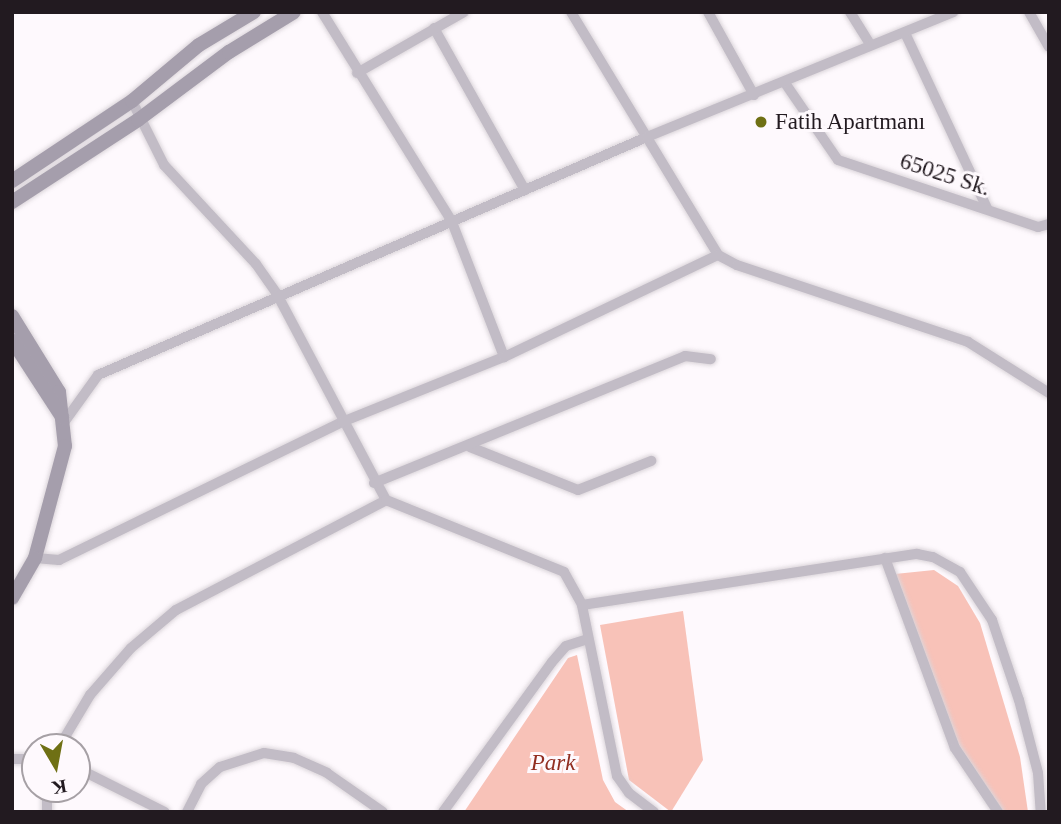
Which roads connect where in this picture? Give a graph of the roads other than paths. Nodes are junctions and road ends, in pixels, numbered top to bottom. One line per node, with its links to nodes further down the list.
1 (254, 12): 17 (main road)
2 (294, 12): 18 (main road)
3 (322, 12): 14 (street)
4 (464, 12): 10 (street)
5 (570, 12): 19 (street)
6 (708, 12): 16 (street)
7 (850, 12): 12 (street)
8 (954, 12): 11 (street)
9 (1029, 12): 13 (street)
10 (434, 29): 14 (street); 21 (street)
11 (905, 33): 12 (street); 23 (street)
12 (870, 45): 15 (street)
13 (1049, 47)
14 (357, 73): 24 (street)
15 (785, 83): 16 (street); 23 (street, 65025 Sk.)
16 (754, 95): 19 (street)
17 (132, 101): 18 (street); 20 (main road)
18 (138, 120): 22 (main road); 27 (street)
19 (647, 137): 21 (street); 26 (street)
20 (12, 181)
21 (525, 190): 24 (street)
22 (12, 202)
23 (987, 208): 25 (street, 65025 Sk.)
24 (452, 222): 27 (street); 30 (street)
25 (1049, 224)
26 (718, 255): 30 (street); 32 (street)
27 (278, 296): 33 (street); 34 (street)
28 (12, 316): 33 (main road)
29 (12, 340): 33 (main road)
30 (504, 357): 34 (street)
31 (711, 359): 35 (street)
32 (1049, 393)
33 (65, 421): 39 (main road)
34 (342, 422): 37 (street); 39 (street)
35 (470, 447): 36 (street); 37 (street)
36 (651, 461)
37 (374, 483): 38 (street)
38 (386, 500): 42 (street); 44 (street)
39 (35, 558): 41 (main road)
40 (885, 558): 42 (street); 53 (street); 54 (street)
41 (12, 598)
42 (582, 605): 43 (street)
43 (588, 639): 51 (street); 52 (street)
44 (67, 733)
45 (91, 775): 46 (street)
46 (149, 802): 47 (street); 48 (street)
47 (142, 812)
48 (165, 812)
49 (187, 812): 50 (street)
50 (383, 812)
51 (443, 812)
52 (654, 812)
53 (998, 812)
54 (1041, 812)

